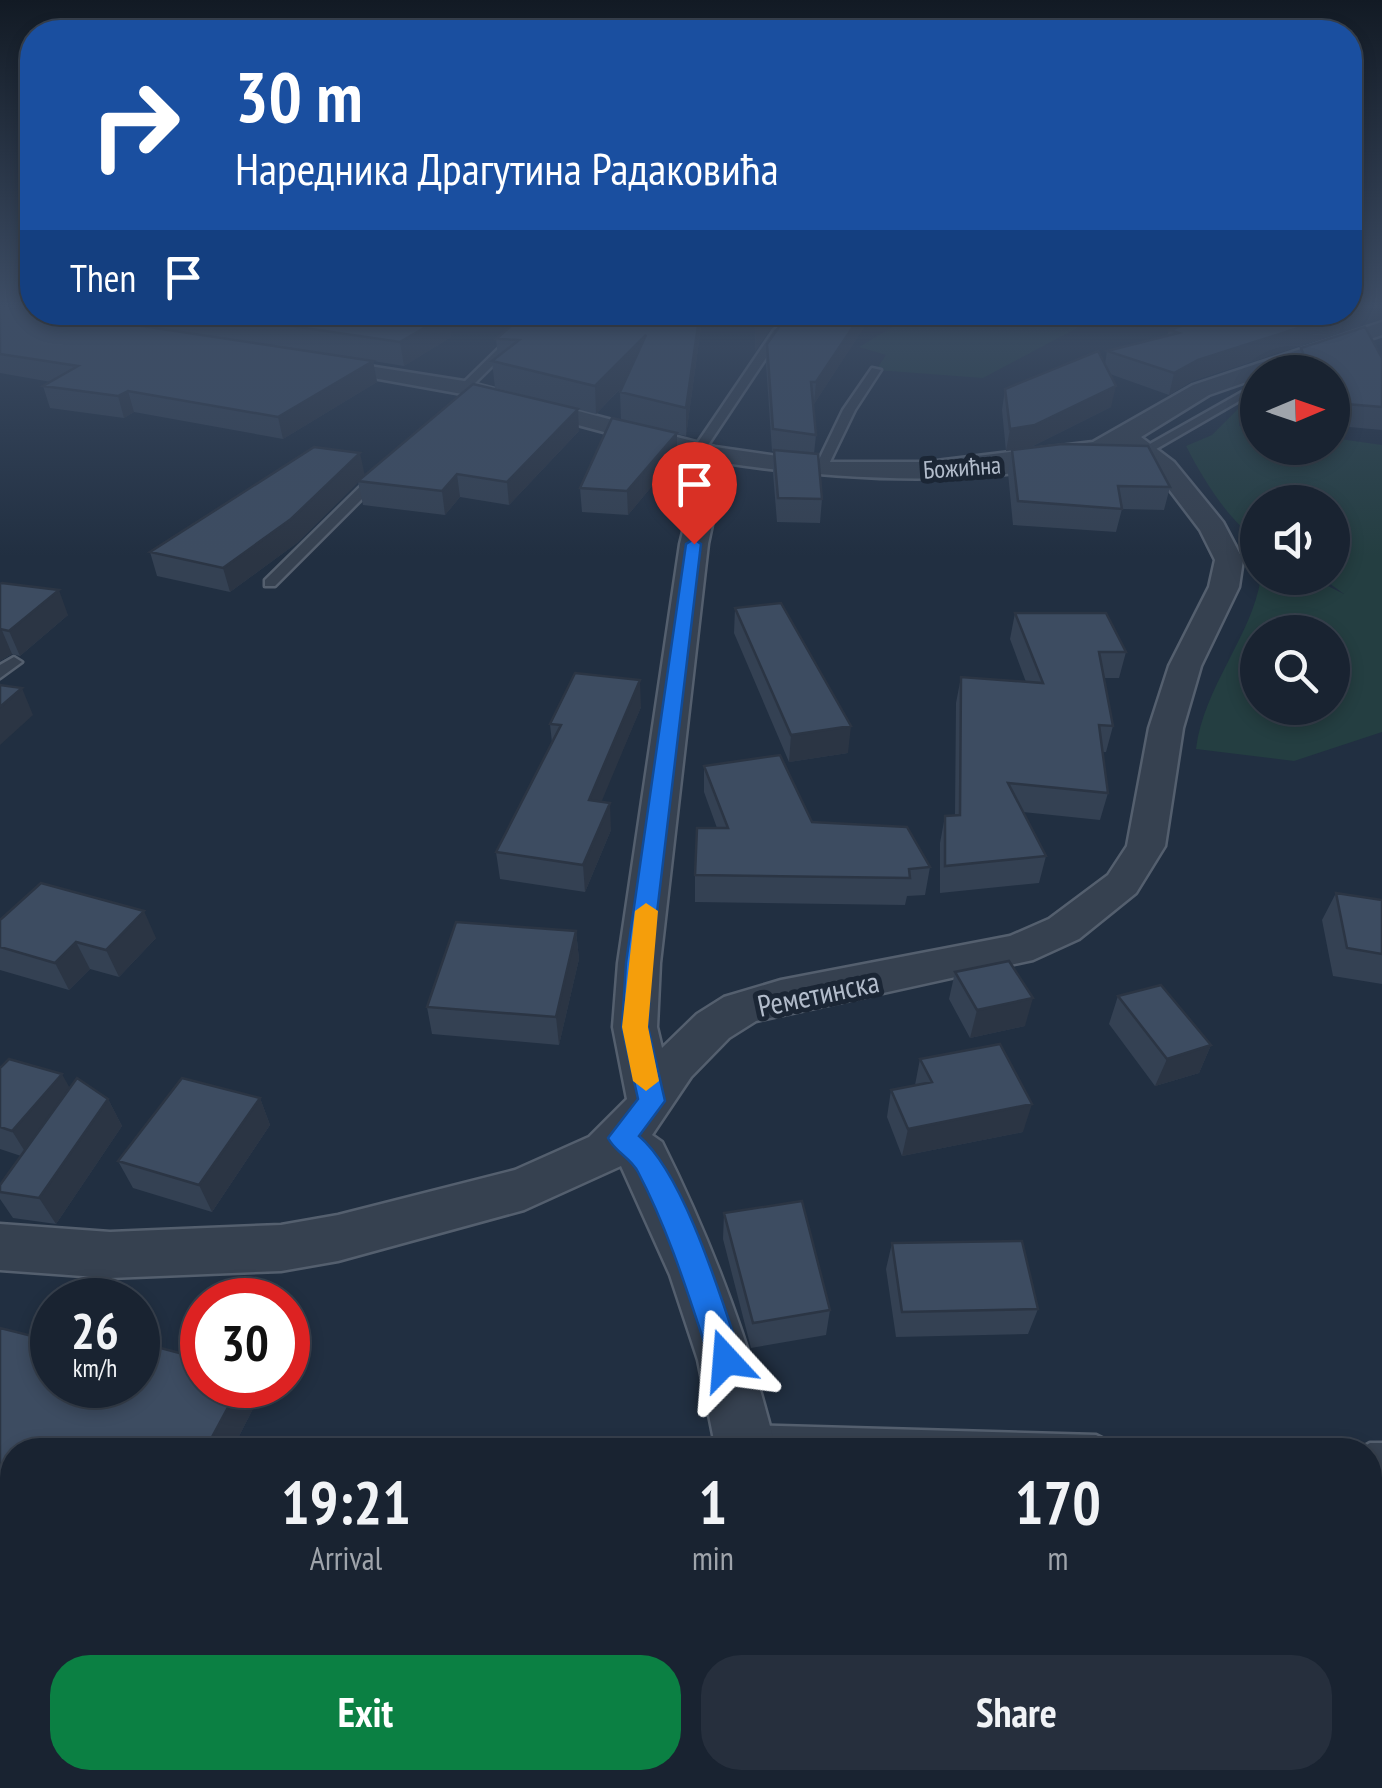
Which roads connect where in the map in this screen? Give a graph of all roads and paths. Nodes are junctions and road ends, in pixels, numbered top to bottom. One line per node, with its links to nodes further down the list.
1 (447, 389): 6 (street, Божићна)
2 (472, 389): 6 (lane)
3 (744, 389): 9 (lane)
4 (863, 389): 11 (lane)
5 (1203, 389): 8 (street, Божићна)
6 (468, 394): 9 (street, Божићна)
7 (1240, 396): 8 (lane)
8 (1135, 443): 11 (street, Божићна); 13 (street, Реметинска)
9 (706, 452): 11 (street, Божићна); 13 (street)
10 (398, 459): 12 (lane)
11 (820, 470)
12 (270, 583)
13 (637, 1119): 14 (street, Реметинска); 15 (street)
14 (0, 1247)
15 (743, 1438)

